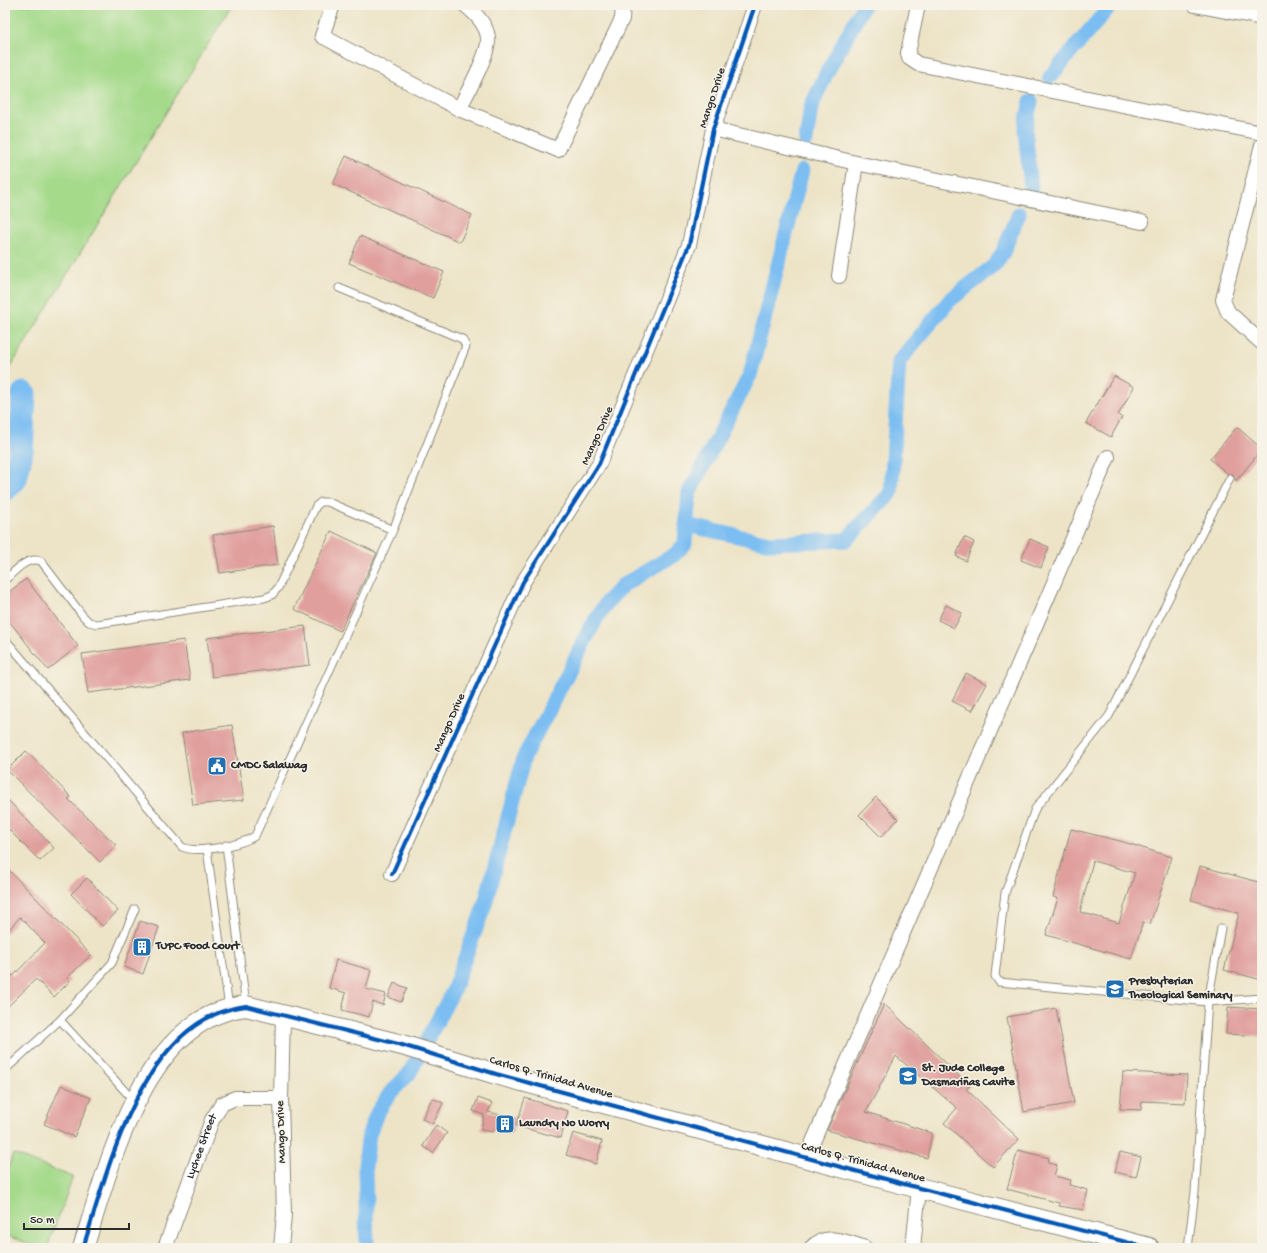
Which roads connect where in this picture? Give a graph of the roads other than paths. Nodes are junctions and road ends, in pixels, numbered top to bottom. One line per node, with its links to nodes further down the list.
1 (333, 5): 8 (street)
2 (465, 5): 8 (street)
3 (623, 5): 8 (street)
4 (755, 5): 9 (street, Mango Drive)
5 (918, 5): 10 (street)
6 (1195, 5): 7 (street)
7 (1262, 18)
8 (459, 109)
9 (713, 129): 12 (street); 24 (street, Mango Drive)
10 (1262, 133)
11 (1262, 145): 16 (street)
12 (856, 163): 13 (street); 14 (street)
13 (1142, 222)
14 (839, 276)
15 (338, 288): 19 (lane)
16 (1262, 343)
17 (1108, 457): 35 (street)
18 (1230, 478): 28 (lane)
19 (393, 530): 20 (lane); 22 (lane)
20 (5, 580)
21 (5, 639): 23 (lane)
22 (226, 845): 23 (lane); 29 (lane)
23 (207, 849): 29 (lane)
24 (392, 874)
25 (135, 909): 31 (lane)
26 (1221, 928): 28 (lane)
27 (1262, 998): 28 (lane)
28 (1208, 1002): 44 (lane)
29 (238, 1007): 30 (main road, Carlos Q. Trinidad Avenue); 34 (main road)
30 (283, 1016): 33 (street, Mango Drive); 35 (main road, Carlos Q. Trinidad Avenue)
31 (60, 1020): 32 (lane); 34 (lane)
32 (5, 1070)
33 (280, 1098): 38 (street, Lychee Street); 39 (street, Mango Drive)
34 (134, 1102): 37 (main road)
35 (806, 1158): 36 (main road, Carlos Q. Trinidad Avenue)
36 (919, 1188): 42 (street); 43 (main road, Carlos Q. Trinidad Avenue)
37 (83, 1248)
38 (165, 1248)
39 (281, 1248)
40 (811, 1248): 41 (street)
41 (865, 1248)
42 (913, 1248)
43 (1149, 1248)
44 (1188, 1248)

